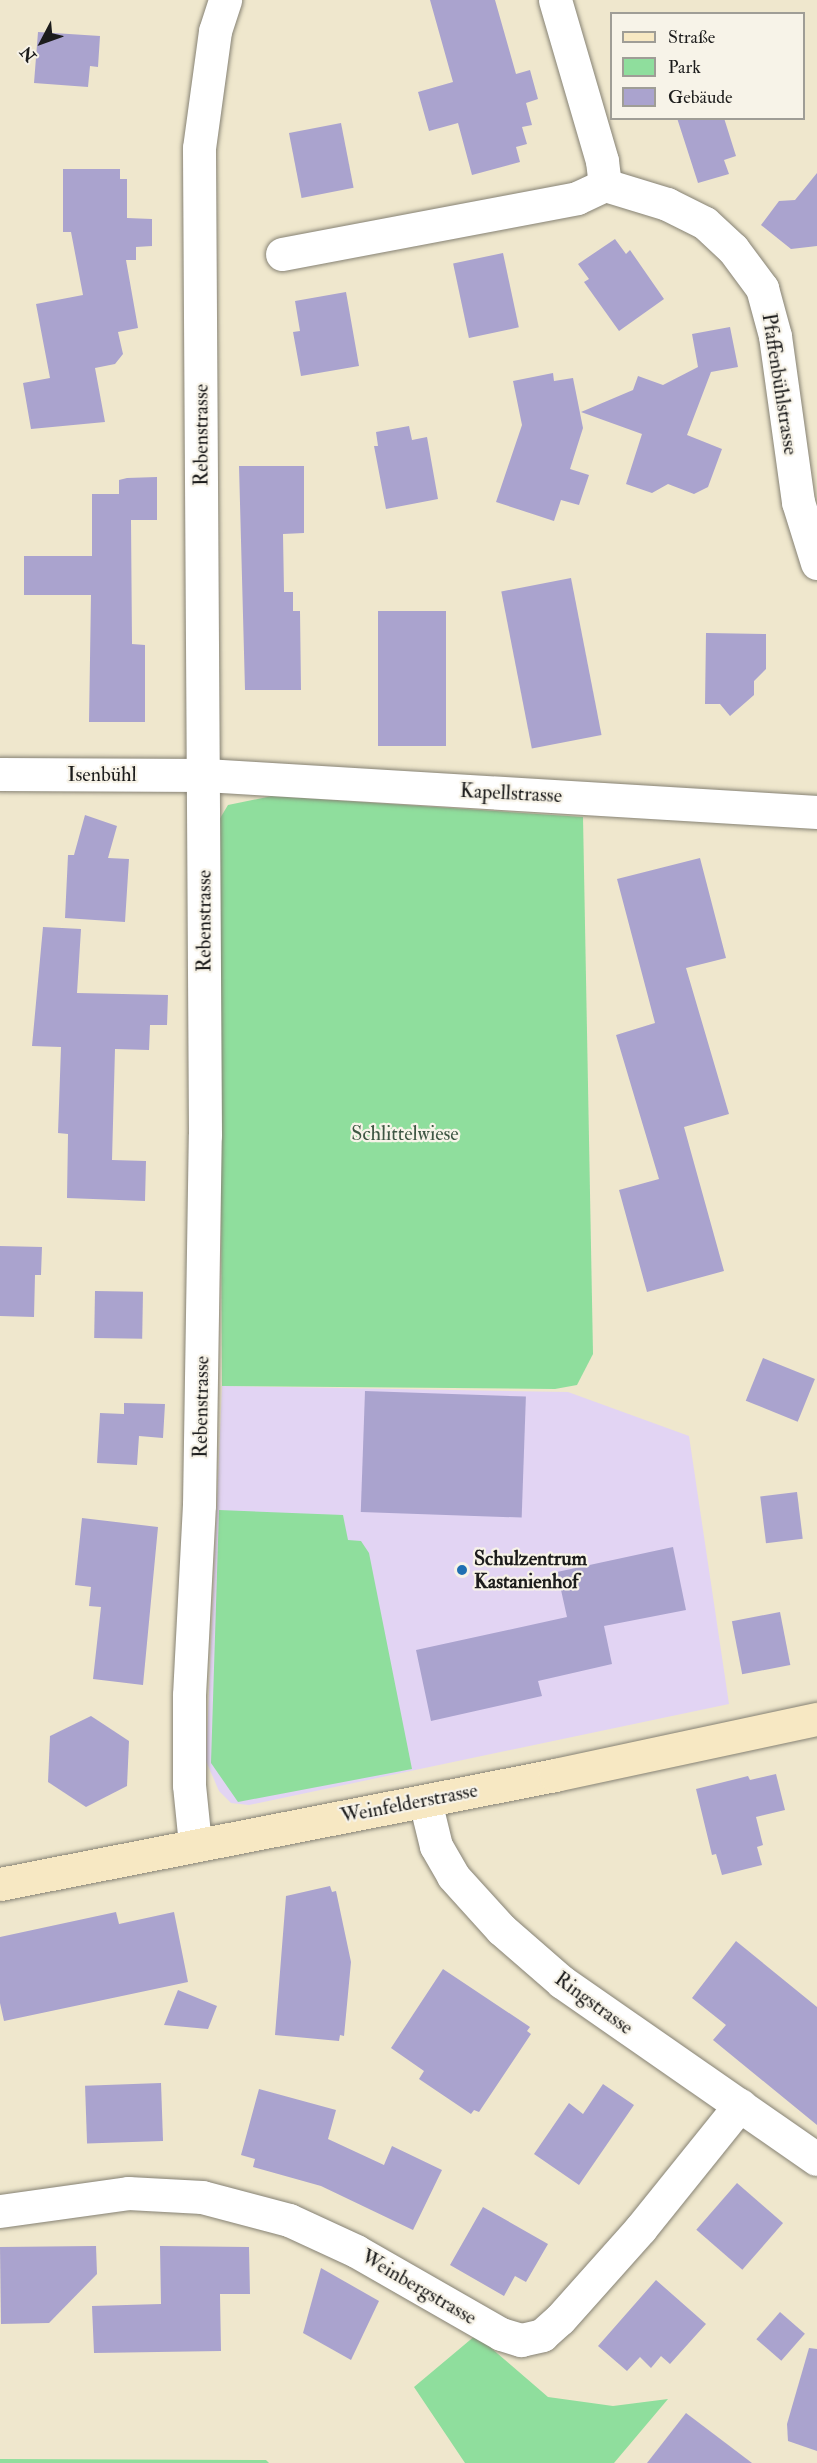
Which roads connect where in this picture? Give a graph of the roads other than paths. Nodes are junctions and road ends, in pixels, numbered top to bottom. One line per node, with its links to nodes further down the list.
1 (225, 0): 7 (street, Rebenstrasse)
2 (555, 0): 3 (street)
3 (605, 185): 4 (street); 5 (street, Pfaffenbühlstrasse)
4 (282, 254)
5 (817, 562)
6 (0, 774): 7 (street, Isenbühl)
7 (205, 775): 8 (street, Kapellstrasse); 11 (street, Rebenstrasse)
8 (817, 812)
9 (817, 1719): 10 (main road, Weinfelderstrasse)
10 (426, 1801): 11 (main road, Weinfelderstrasse); 13 (street, Ringstrasse)
11 (195, 1844): 12 (main road, Weinfelderstrasse)
12 (0, 1884)
13 (740, 2105): 14 (street, Ringstrasse); 15 (street, Weinbergstrasse)
14 (817, 2158)
15 (0, 2211)

